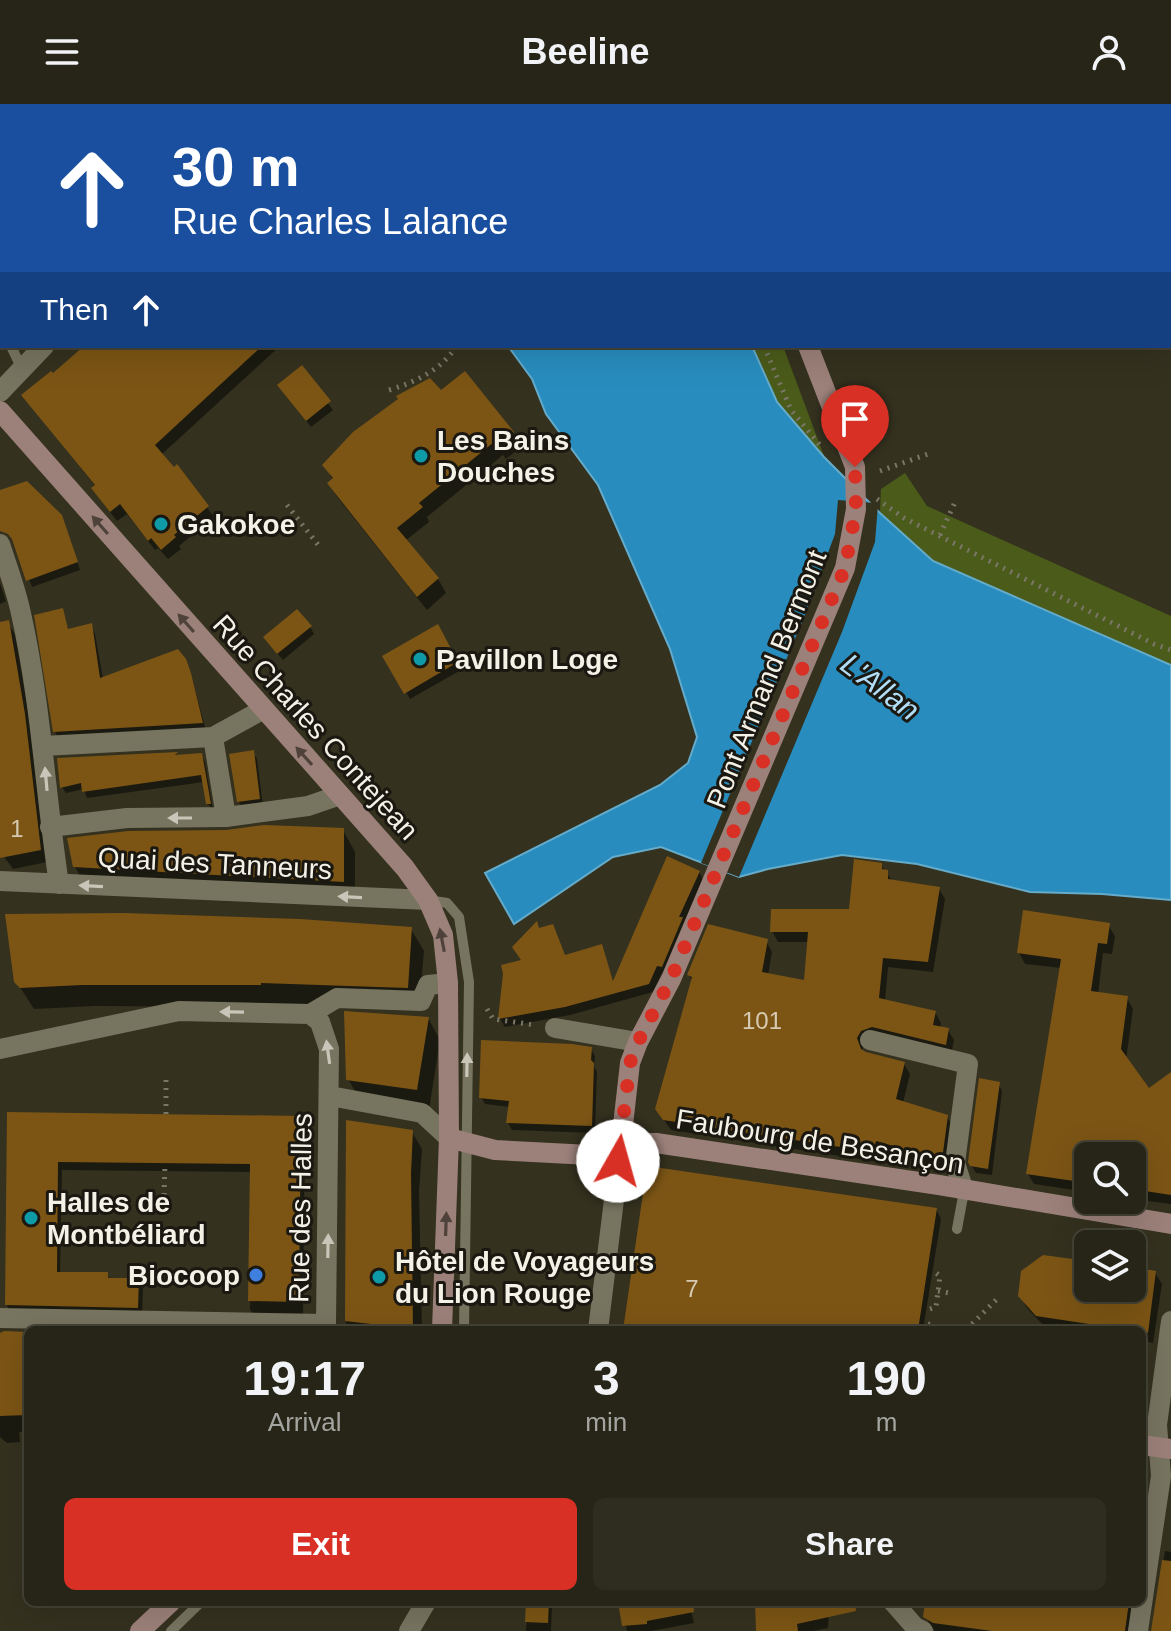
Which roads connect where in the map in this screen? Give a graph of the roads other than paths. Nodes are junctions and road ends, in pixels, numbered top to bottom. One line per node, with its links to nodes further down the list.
1 (12, 348): 4 (lane)
2 (42, 348): 4 (street)
3 (809, 348): 21 (main road, Pont Armand Bermont)
4 (22, 369): 5 (street)
5 (0, 392)
6 (0, 411): 8 (main road, Rue Charles Contejean, one-way to 6)
7 (0, 544): 10 (street)
8 (262, 710): 9 (street); 11 (main road, Rue Charles Contejean, one-way to 8)
9 (213, 737): 10 (street); 12 (street)
10 (43, 746): 13 (street, one-way to 10)
11 (340, 795): 12 (street); 16 (main road, Rue Charles Contejean)
12 (226, 817): 13 (street, one-way to 13)
13 (50, 827): 15 (street)
14 (0, 881): 15 (street, Quai des Tanneurs)
15 (59, 884): 16 (street, Quai des Tanneurs, one-way to 15)
16 (428, 900): 17 (main road, Rue Charles Contejean, one-way to 16)
17 (459, 983): 18 (street); 24 (main road, Rue Charles Contejean, one-way to 17)
18 (310, 1014): 22 (street, one-way to 22); 23 (street, Rue des Halles, one-way to 18)
19 (555, 1028): 21 (street)
20 (870, 1040): 26 (street)
21 (638, 1042): 25 (main road)
22 (0, 1049)
23 (330, 1096): 24 (street, Faubourg de Besançon); 29 (street, Rue des Halles, one-way to 23)
24 (457, 1140): 25 (main road, Faubourg de Besançon); 31 (main road, Rue Charles Contejean, one-way to 24); 32 (lane)
25 (621, 1143): 26 (main road, Faubourg de Besançon); 33 (street)
26 (964, 1191): 27 (main road, Faubourg de Besançon); 28 (lane)
27 (1171, 1224)
28 (957, 1229)
29 (0, 1318)
30 (1171, 1321): 34 (street)
31 (442, 1326)
32 (464, 1326)
33 (598, 1326)
34 (1157, 1447): 35 (street)
35 (1146, 1577)
36 (167, 1606): 41 (main road)
37 (197, 1606): 42 (lane)
38 (424, 1606): 43 (street)
39 (897, 1606): 44 (street)
40 (1142, 1606): 45 (street)
41 (140, 1631)
42 (171, 1631)
43 (409, 1631)
44 (923, 1631)
45 (1138, 1631)

